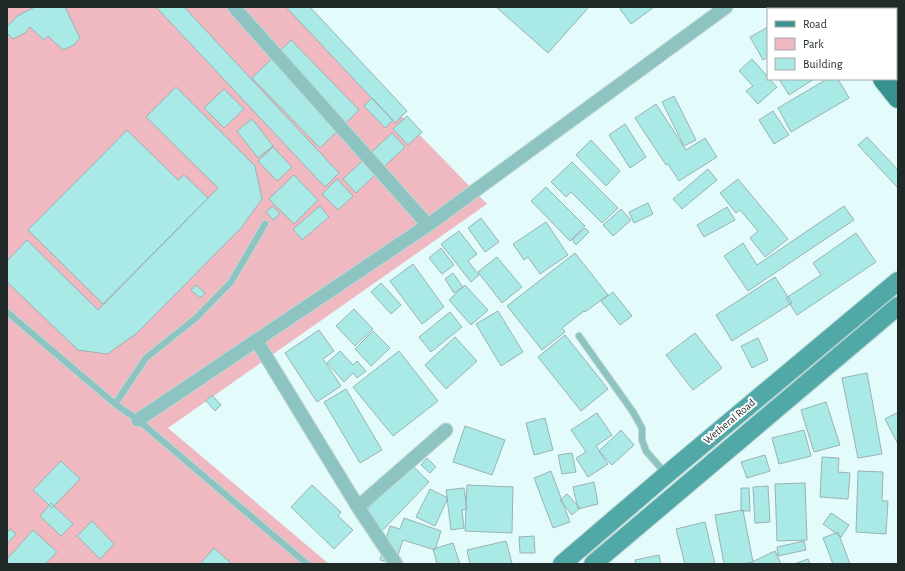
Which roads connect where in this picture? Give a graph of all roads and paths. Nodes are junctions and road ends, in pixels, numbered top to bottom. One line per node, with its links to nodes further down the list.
1 (234, 7): 6 (street)
2 (726, 7): 6 (street)
3 (884, 80): 4 (main road)
4 (898, 98)
5 (265, 224): 12 (lane)
6 (428, 226): 11 (street)
7 (898, 281): 15 (main road, Wetheral Road)
8 (898, 306): 20 (main road, Wetheral Road)
9 (7, 312): 12 (lane)
10 (580, 336): 15 (lane)
11 (256, 340): 13 (street); 16 (street)
12 (116, 404): 13 (lane)
13 (138, 420): 17 (lane)
14 (446, 430): 16 (street)
15 (666, 475): 19 (main road, Wetheral Road)
16 (358, 507): 18 (street)
17 (307, 564)
18 (396, 564)
19 (562, 564)
20 (593, 564)

